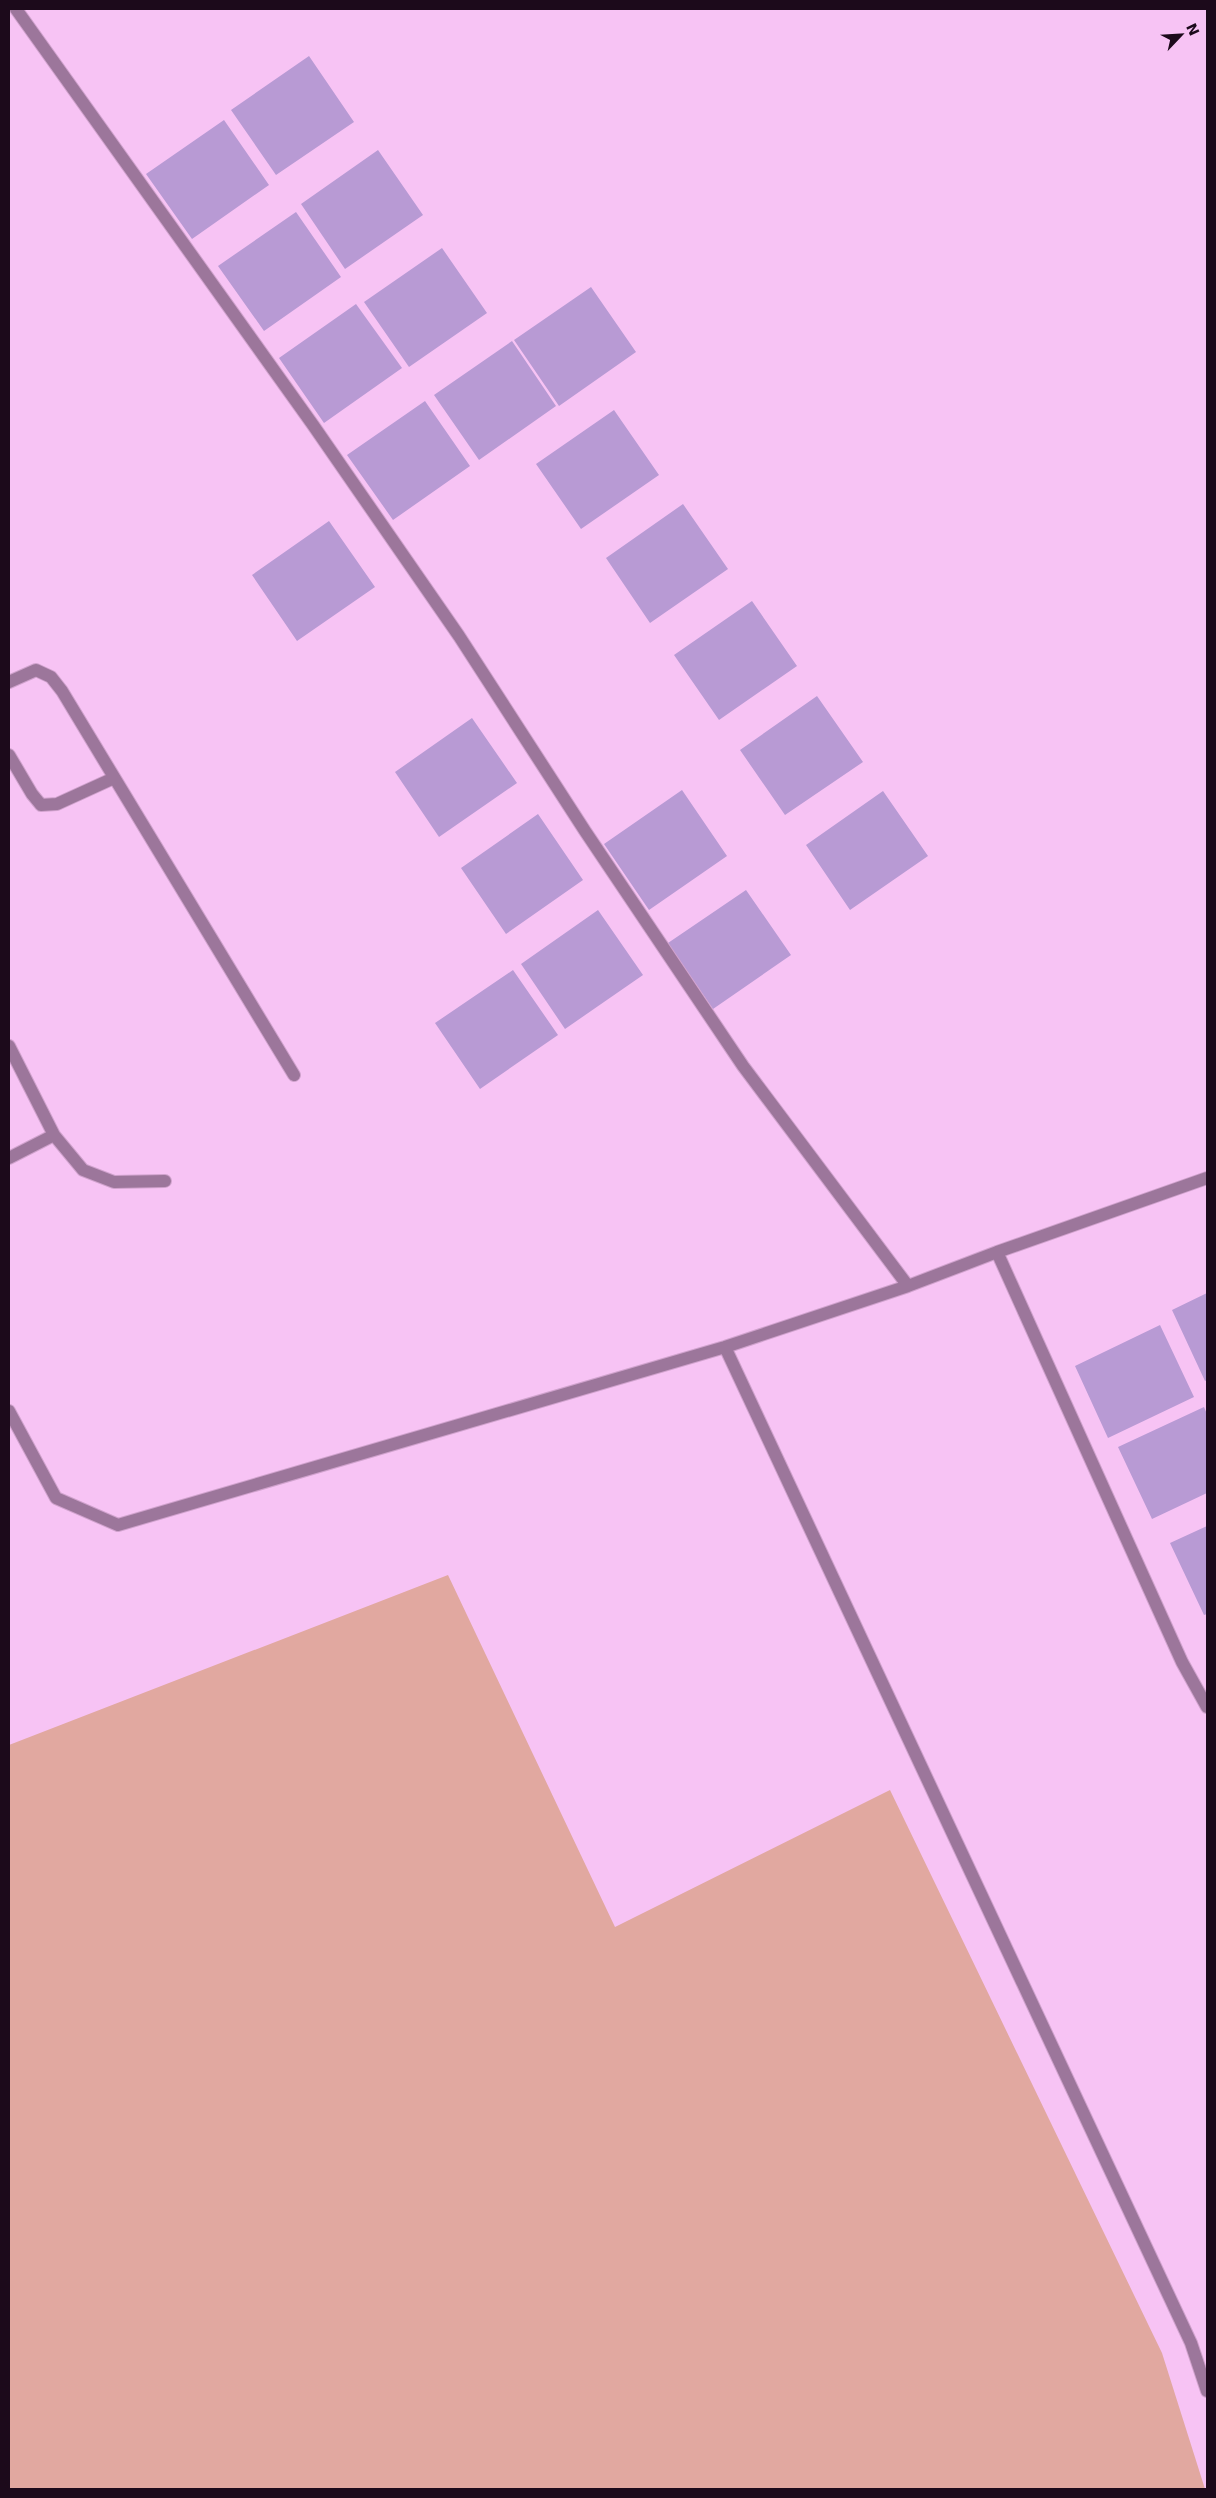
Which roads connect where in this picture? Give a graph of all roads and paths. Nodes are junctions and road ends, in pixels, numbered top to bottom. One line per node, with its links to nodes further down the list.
1 (16, 9): 12 (street)
2 (9, 682): 4 (street)
3 (9, 755): 4 (street)
4 (114, 778): 6 (street)
5 (9, 1046): 7 (street)
6 (294, 1074)
7 (54, 1135): 8 (street); 10 (street)
8 (9, 1158)
9 (1207, 1178): 11 (street)
10 (165, 1181)
11 (997, 1252): 12 (street); 15 (street)
12 (908, 1286): 13 (street)
13 (725, 1347): 14 (street); 16 (street)
14 (9, 1412)
15 (1207, 1707)
16 (1207, 2390)

